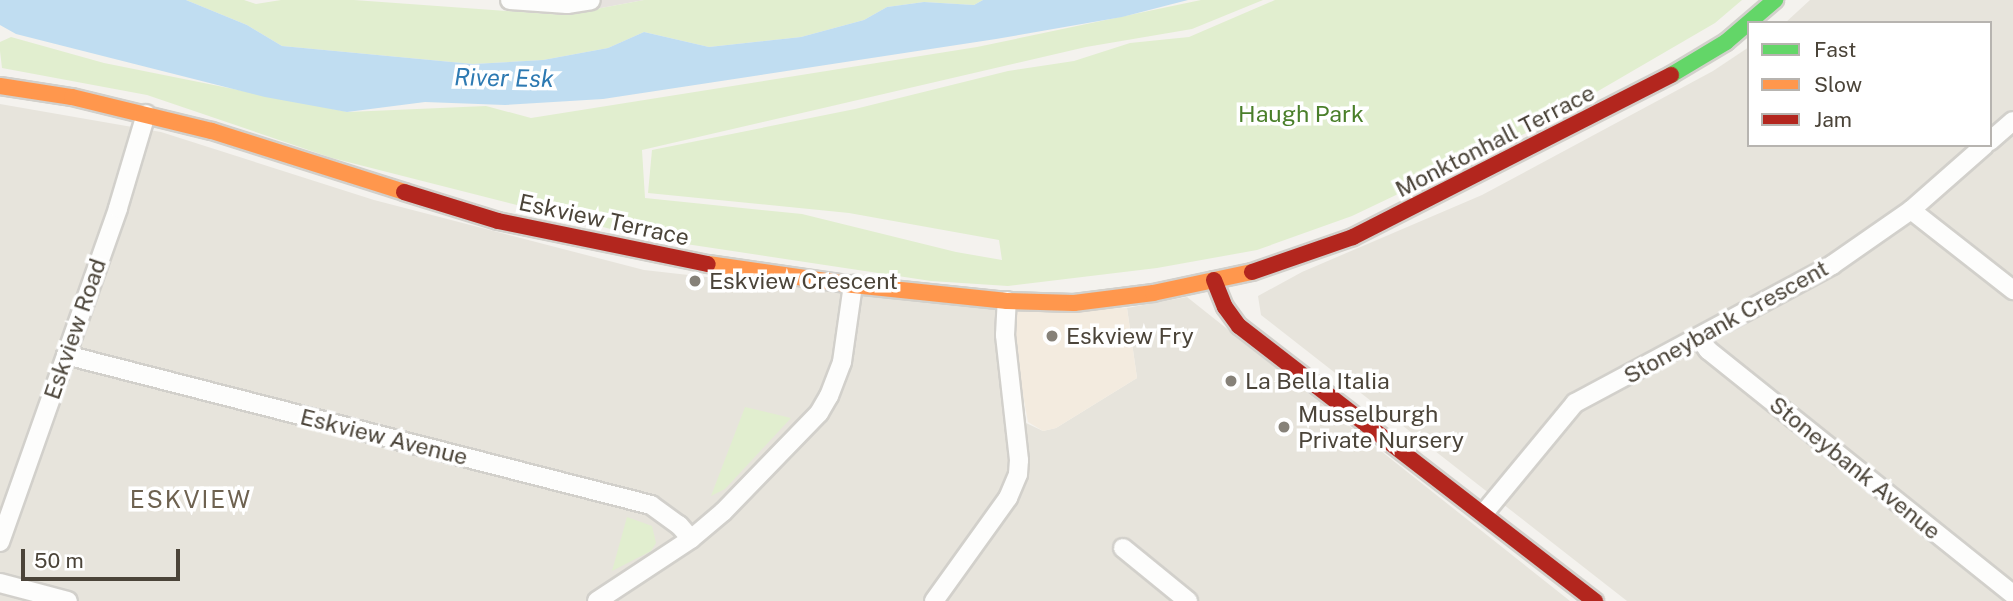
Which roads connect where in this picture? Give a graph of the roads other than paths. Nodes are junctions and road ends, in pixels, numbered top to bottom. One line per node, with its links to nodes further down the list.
1 (510, 0): 2 (street)
2 (591, 0)
3 (1775, 0): 4 (main road, Monktonhall Terrace)
4 (1750, 21)
5 (1747, 24): 12 (main road, Monktonhall Terrace)
6 (0, 86): 7 (main road, Eskview Terrace)
7 (146, 114): 13 (main road, Eskview Terrace); 17 (street, Eskview Road)
8 (2013, 121): 9 (street)
9 (1992, 139)
10 (1983, 147): 11 (street, Stoneybank Crescent)
11 (1911, 210): 14 (street); 16 (street, Stoneybank Crescent)
12 (1214, 280): 15 (main road, Eskview Terrace); 18 (main road)
13 (853, 285): 15 (main road, Eskview Terrace); 19 (street)
14 (2013, 290)
15 (1007, 301): 26 (street)
16 (1700, 339): 18 (street, Stoneybank Crescent); 23 (street, Stoneybank Avenue)
17 (66, 355): 19 (street, Eskview Avenue); 20 (street, Eskview Road)
18 (1484, 513): 28 (main road)
19 (691, 539): 25 (street)
20 (0, 542)
21 (1123, 548): 27 (street)
22 (0, 583): 24 (street)
23 (2013, 594)
24 (68, 601)
25 (597, 601)
26 (934, 601)
27 (1188, 601)
28 (1595, 601)

